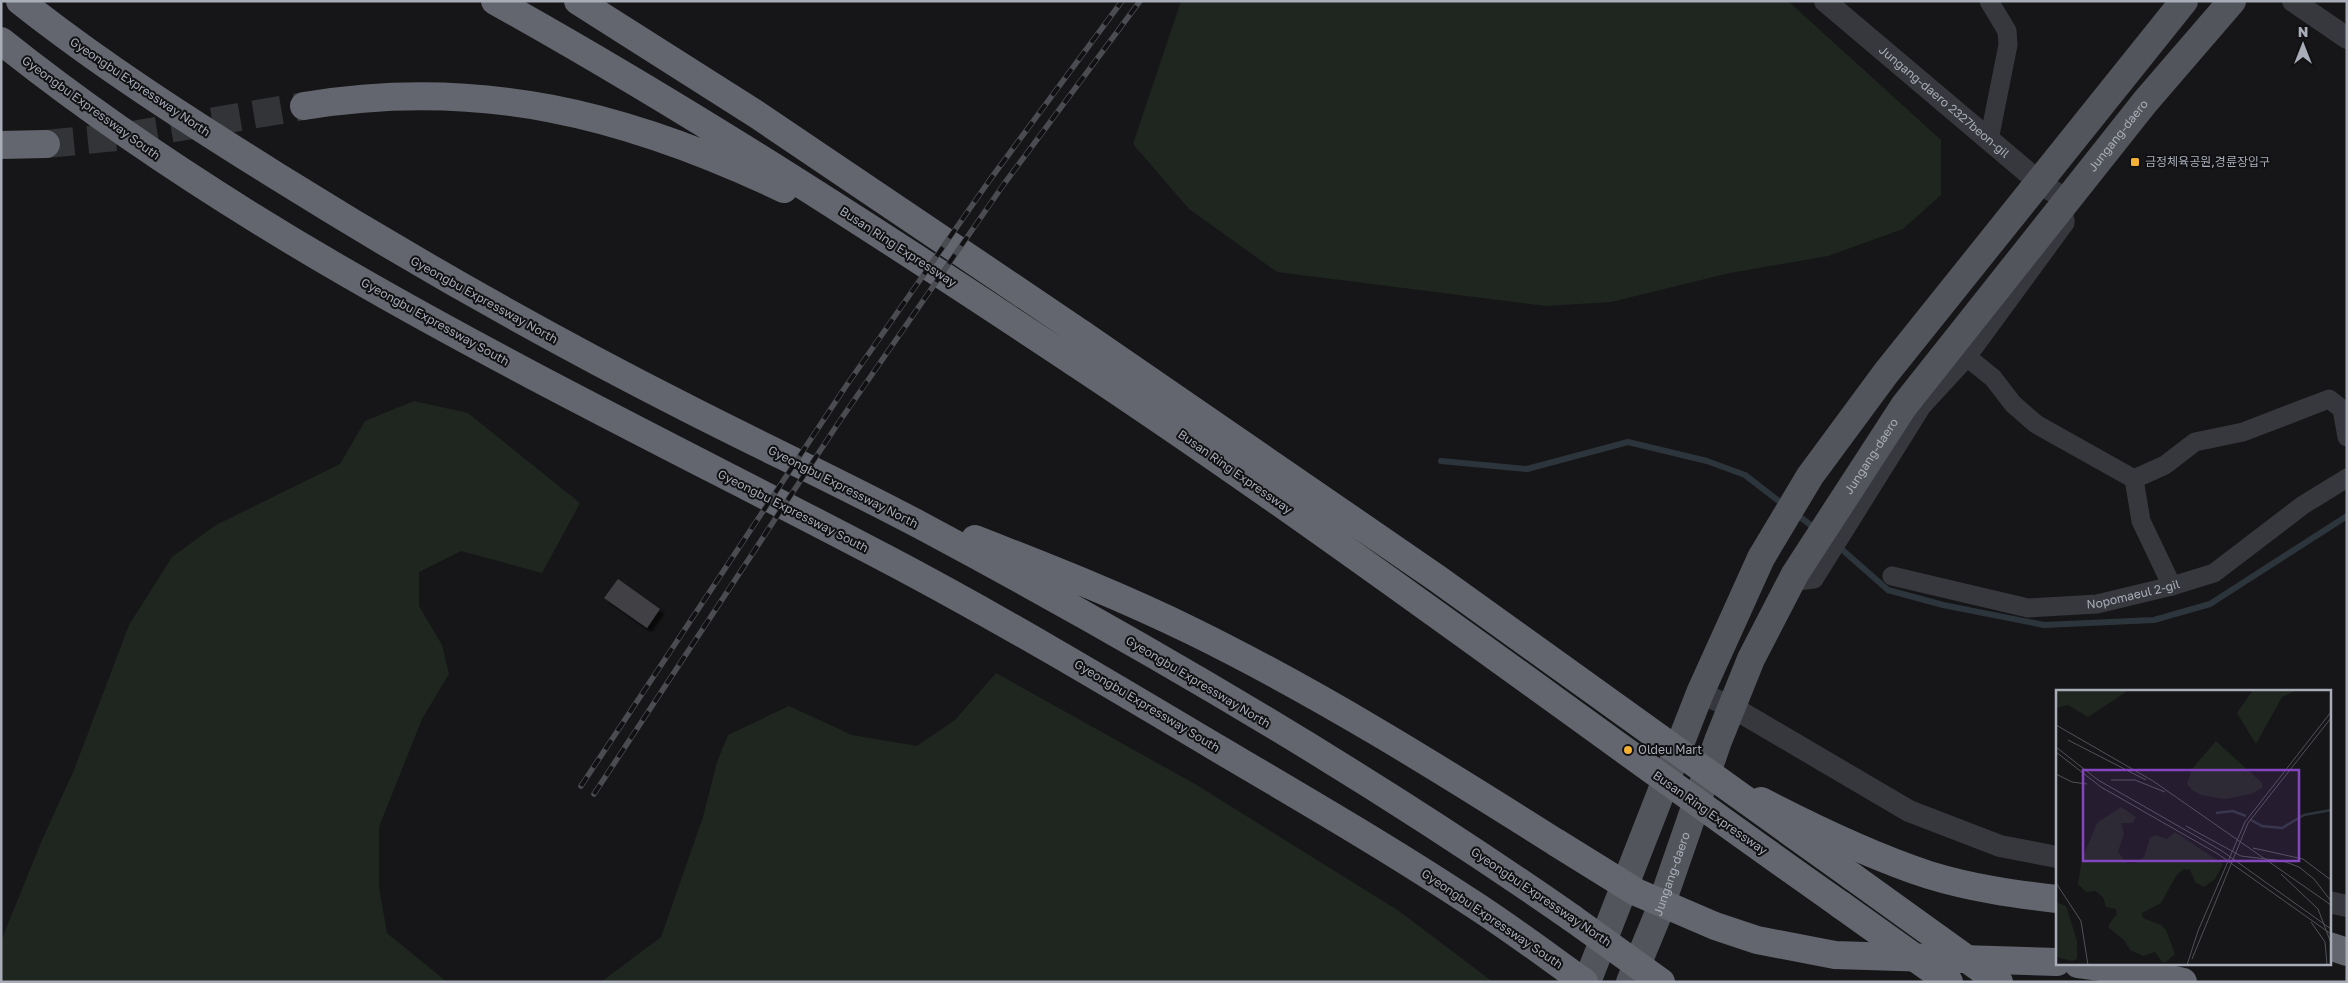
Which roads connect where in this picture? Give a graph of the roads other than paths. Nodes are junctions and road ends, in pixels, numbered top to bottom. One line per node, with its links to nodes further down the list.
1 (20, 1): 22 (highway, Gyeongbu Expressway North)
2 (495, 1): 17 (highway, Busan Ring Expressway)
3 (578, 1): 29 (highway, bridge)
4 (1825, 1): 12 (street, Jungang-daero 2327beon-gil)
5 (1989, 1): 12 (street)
6 (2184, 1): 15 (main road)
7 (2232, 1): 16 (main road, Jungang-daero)
8 (2293, 1): 9 (street)
9 (2347, 38)
10 (1, 42): 38 (highway, Gyeongbu Expressway South)
11 (304, 106): 17 (highway)
12 (1989, 140): 15 (street, Jungang-daero 2327beon-gil)
13 (46, 144): 14 (highway)
14 (1, 145)
15 (2038, 182): 16 (street, Jungang-daero 2327beon-gil); 27 (main road)
16 (2066, 200): 18 (street); 23 (main road, Jungang-daero)
17 (888, 240): 41 (highway, Busan Ring Expressway, bridge)
18 (1967, 357): 21 (street); 23 (street)
19 (2347, 438): 21 (street)
20 (2347, 478): 26 (street, Nopomaeul 2-gil)
21 (2134, 479): 26 (street)
22 (841, 486): 36 (highway, bridge); 40 (highway, Gyeongbu Expressway North, bridge)
23 (1851, 502): 25 (main road, Jungang-daero); 25 (street)
24 (1892, 576): 26 (street, Nopomaeul 2-gil)
25 (1793, 578): 28 (main road, Jungang-daero)
26 (2172, 586)
27 (1700, 693): 28 (street); 38 (main road)
28 (1732, 706): 30 (street); 39 (main road, Jungang-daero)
29 (1713, 777): 31 (highway, bridge); 42 (highway, bridge)
30 (2056, 858)
31 (2056, 899)
32 (2330, 902): 33 (street)
33 (2347, 906)
34 (2330, 946): 35 (highway)
35 (2347, 952)
36 (2056, 962)
37 (2093, 966): 43 (highway)
38 (1585, 982)
39 (1630, 982)
40 (1662, 982)
41 (1949, 982)
42 (1999, 982)
43 (2184, 982)

